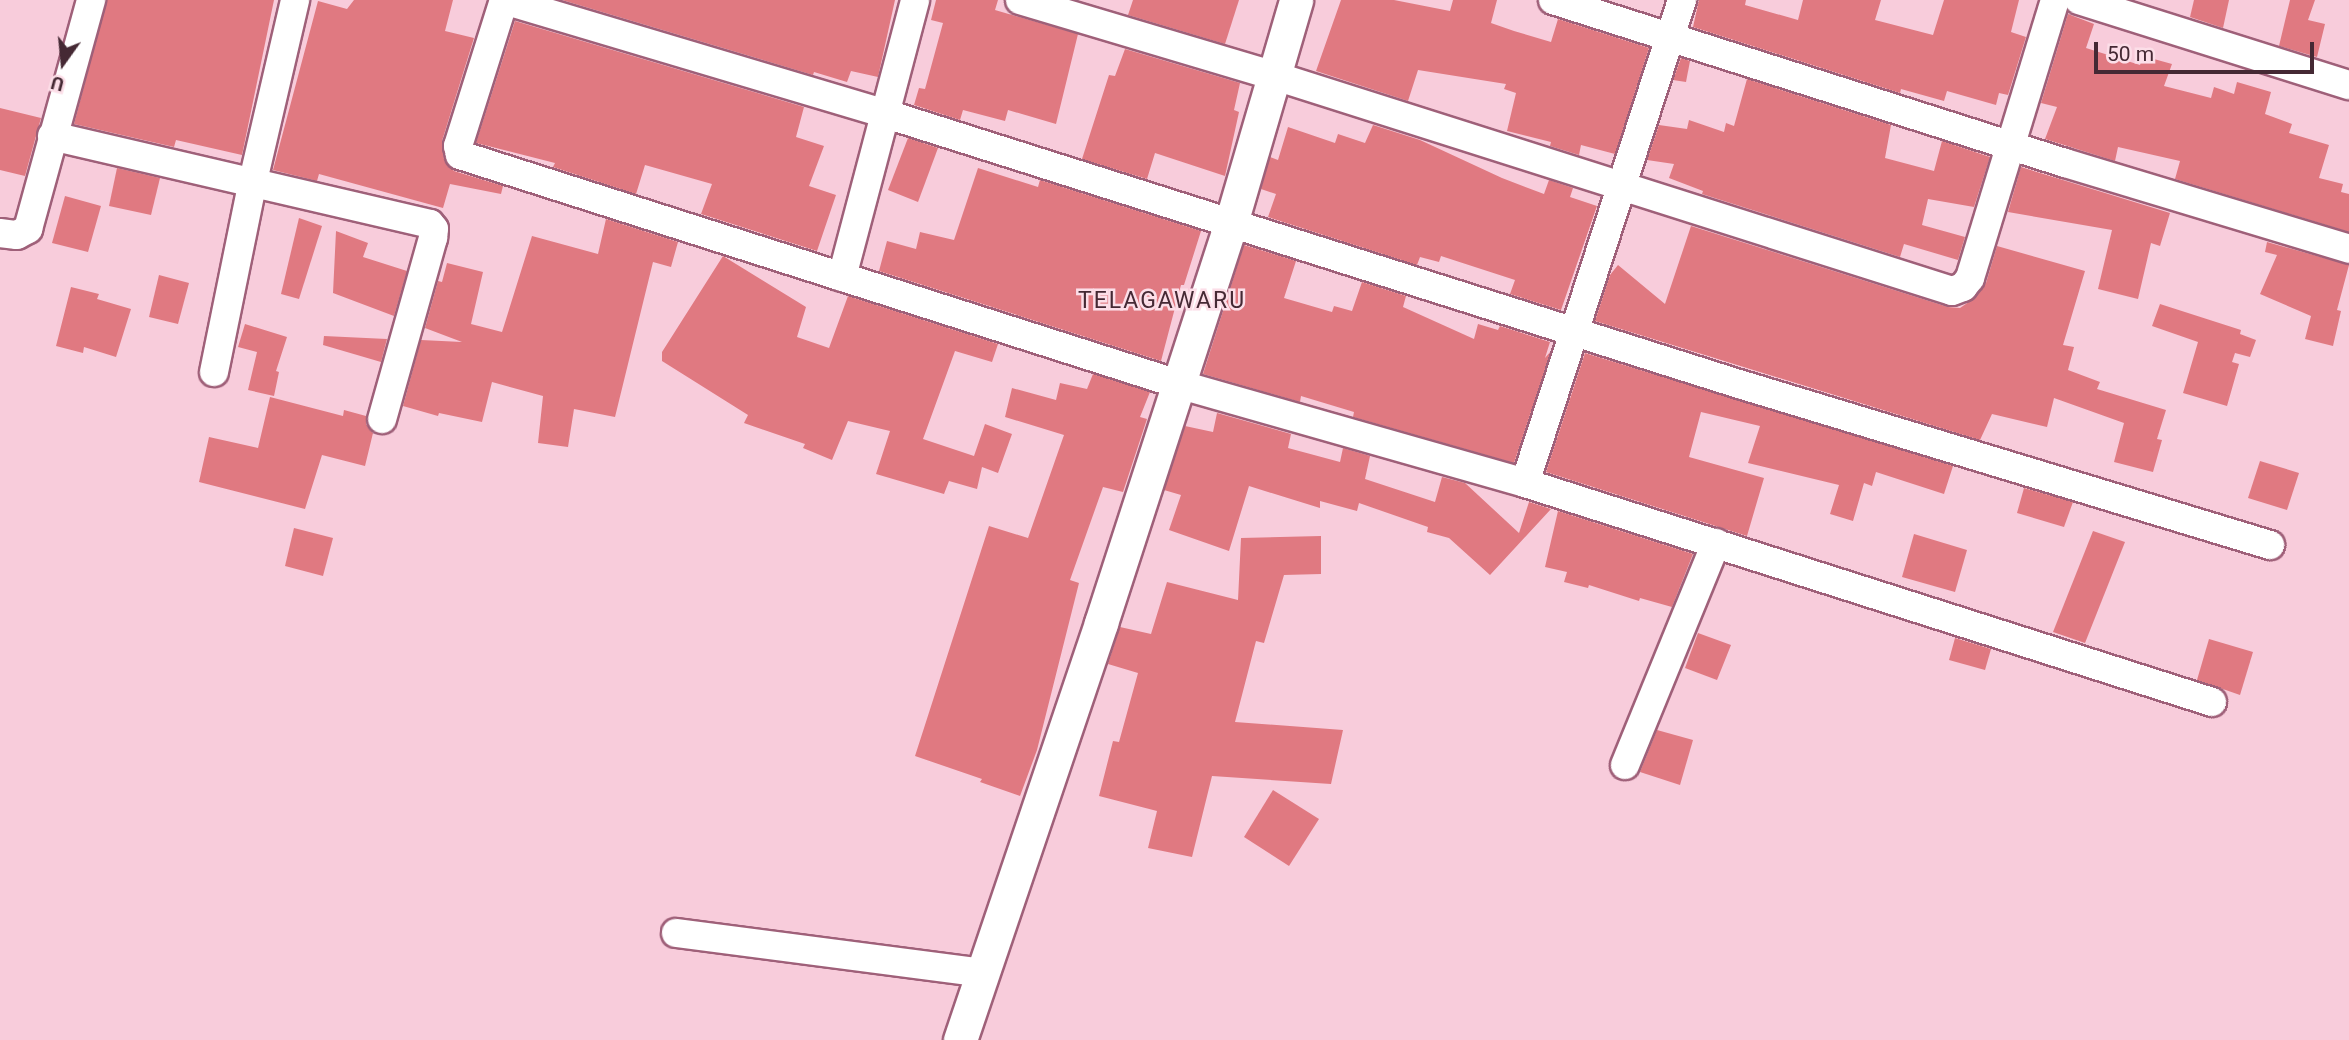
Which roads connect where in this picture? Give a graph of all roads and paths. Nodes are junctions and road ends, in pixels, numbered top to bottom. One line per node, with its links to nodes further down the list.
1 (90, 0): 15 (street)
2 (295, 0): 17 (street)
3 (504, 0): 14 (street); 22 (street)
4 (915, 0): 14 (street)
5 (1020, 0): 12 (street)
6 (1296, 0): 12 (street)
7 (1553, 0): 11 (street)
8 (1682, 0): 11 (street)
9 (2055, 0): 16 (street)
10 (2079, 0): 13 (street)
11 (1671, 36): 16 (street); 18 (street)
12 (1275, 76): 18 (street); 19 (street)
13 (2349, 85)
14 (883, 113): 19 (street); 22 (street)
15 (52, 136): 17 (street); 20 (street)
16 (2012, 145): 18 (street); 21 (street)
17 (253, 181): 24 (street); 26 (street)
18 (1624, 186): 23 (street)
19 (1231, 223): 23 (street); 25 (street)
20 (0, 233)
21 (2349, 249)
22 (842, 277): 25 (street)
23 (1573, 332): 27 (street); 29 (street)
24 (214, 372)
25 (1178, 384): 27 (street); 33 (street)
26 (382, 419)
27 (1525, 482): 28 (street)
28 (1716, 543): 30 (street); 31 (street)
29 (2270, 545)
30 (2212, 702)
31 (1625, 765)
32 (676, 933): 33 (street)
33 (982, 973): 34 (street)
34 (960, 1040)

